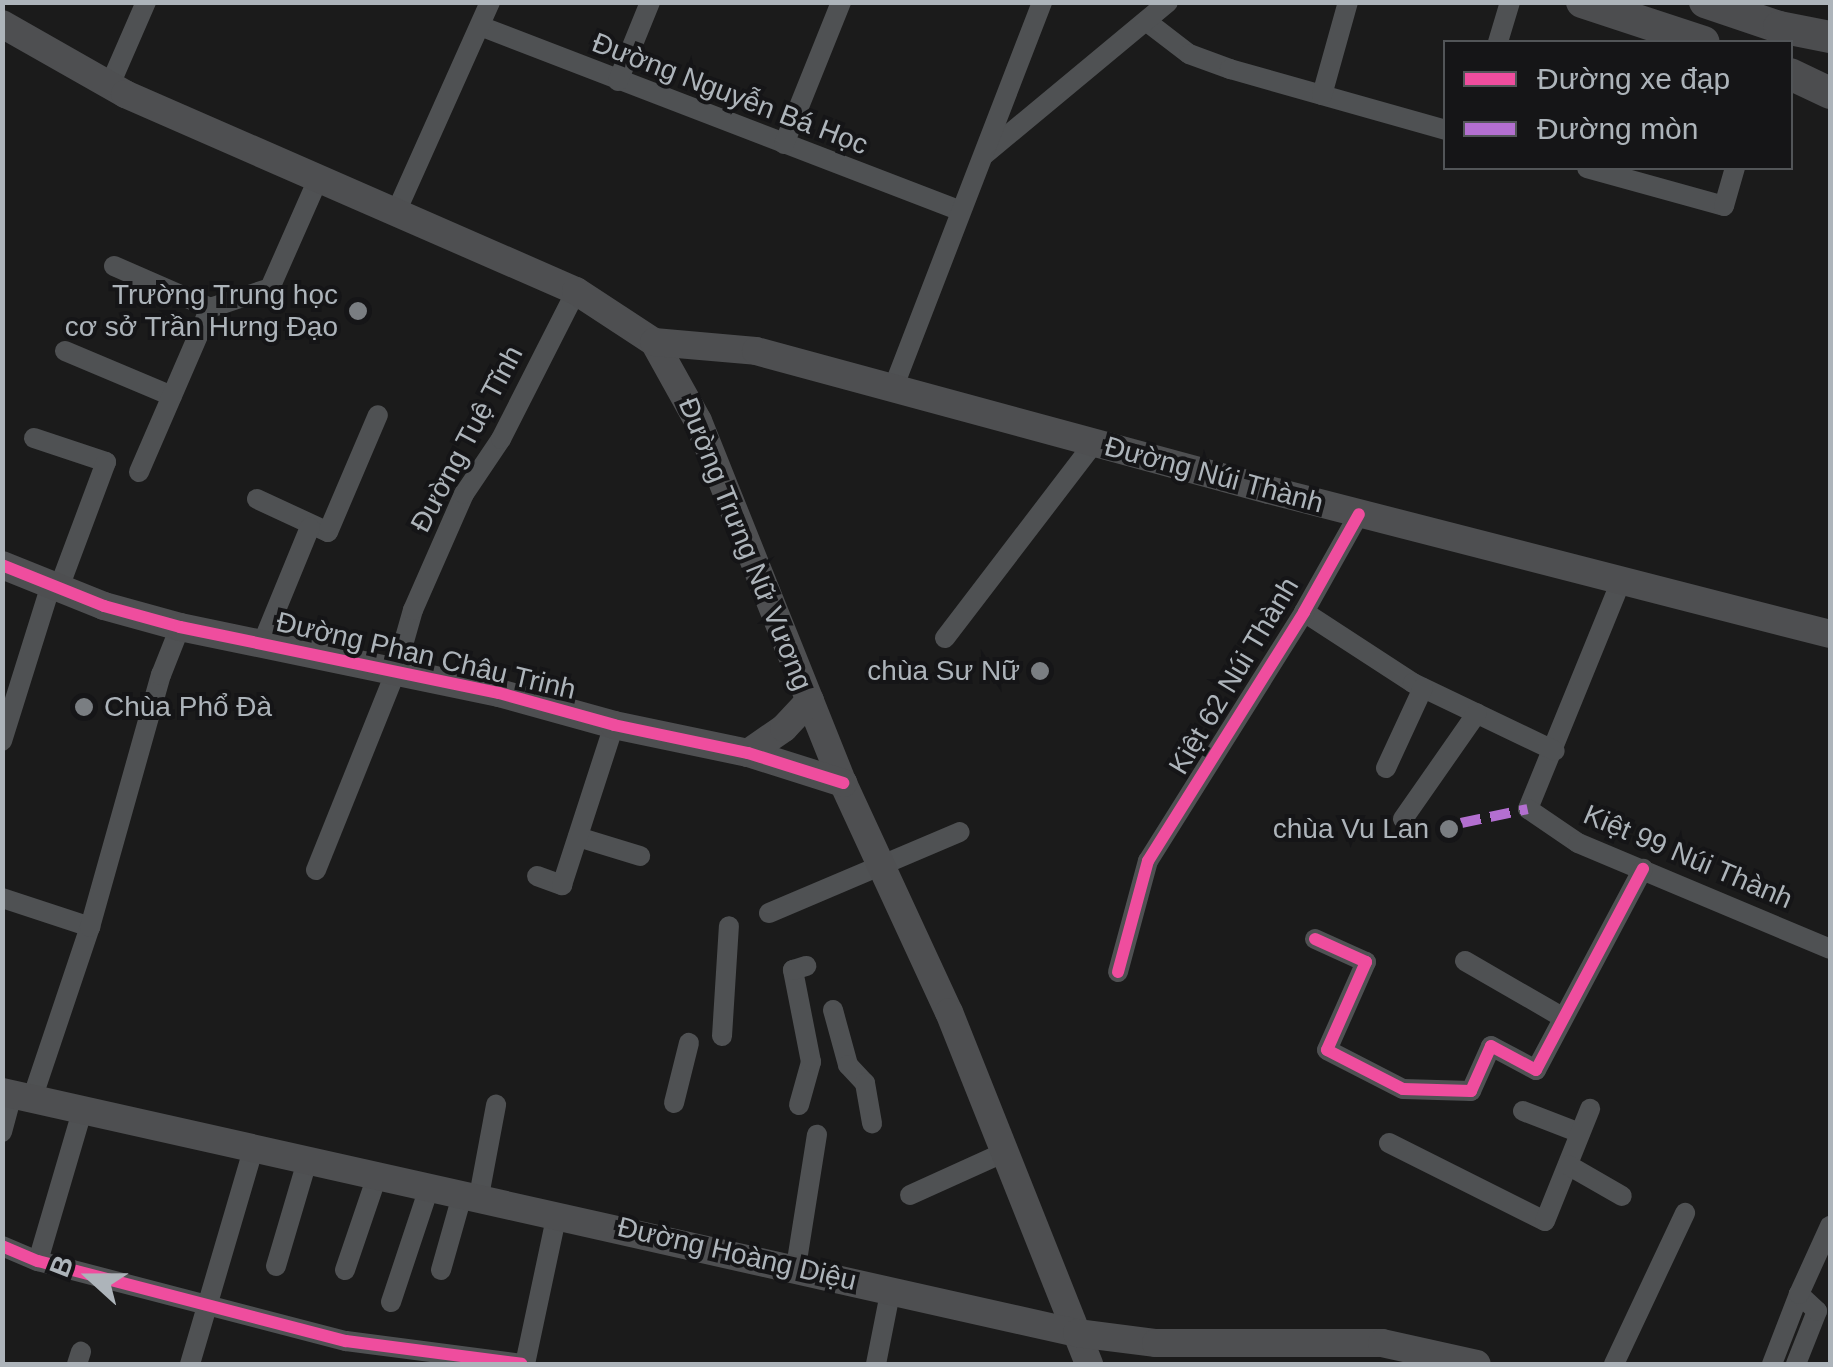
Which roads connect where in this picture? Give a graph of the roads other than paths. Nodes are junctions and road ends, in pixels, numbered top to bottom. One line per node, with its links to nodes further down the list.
1 (146, 2): 24 (street)
2 (490, 2): 13 (street)
3 (650, 2): 23 (street)
4 (841, 2): 28 (street)
5 (1042, 2): 29 (street)
6 (1168, 2): 11 (street)
7 (1348, 2): 26 (street)
8 (1510, 2): 17 (street)
9 (1582, 2): 15 (main road)
10 (1706, 2): 14 (main road)
11 (1146, 21): 26 (street); 29 (street)
12 (2, 24): 24 (main road, Đường Trưng Nữ Vương)
13 (480, 26): 23 (street, Đường Nguyễn Bá Học); 33 (street)
14 (1780, 27): 16 (main road); 19 (main road)
15 (1634, 32): 18 (main road)
16 (1830, 37)
17 (1499, 40)
18 (1690, 40)
19 (1830, 48)
20 (1793, 72): 22 (main road)
21 (1793, 73): 25 (main road)
22 (1830, 78)
23 (618, 81): 28 (street, Đường Nguyễn Bá Học)
24 (108, 87): 32 (main road, Đường Trưng Nữ Vương)
25 (1830, 92)
26 (1322, 95): 27 (street)
27 (1443, 129)
28 (784, 144): 34 (street, Đường Nguyễn Bá Học)
29 (983, 156): 34 (street)
30 (1600, 170): 31 (street)
31 (1734, 170)
32 (318, 180): 33 (main road, Đường Trưng Nữ Vương); 37 (street)
33 (398, 210): 36 (main road, Đường Trưng Nữ Vương)
34 (961, 211): 40 (street)
35 (114, 266): 37 (street)
36 (576, 291): 38 (main road, Đường Trưng Nữ Vương); 57 (street, Đường Tuệ Tĩnh)
37 (210, 308): 41 (street)
38 (654, 342): 40 (main road, Đường Núi Thành); 59 (main road, Đường Trưng Nữ Vương)
39 (65, 351): 41 (street)
40 (894, 386): 44 (main road, Đường Núi Thành)
41 (172, 396): 45 (street)
42 (378, 415): 48 (street)
43 (34, 438): 51 (street)
44 (1094, 443): 47 (main road, Đường Núi Thành); 55 (street)
45 (139, 472)
46 (257, 499): 48 (street)
47 (1358, 514): 50 (main road, Đường Núi Thành); 52 (street, Kiệt 62 Núi Thành)
48 (310, 526): 56 (street)
49 (2, 564): 51 (main road, Đường Phan Châu Trinh)
50 (1621, 580): 54 (main road, Đường Núi Thành); 63 (street)
51 (55, 587): 53 (main road, Đường Phan Châu Trinh); 62 (street)
52 (1304, 612): 58 (street); 83 (street, Kiệt 62 Núi Thành)
53 (180, 627): 56 (main road, Đường Phan Châu Trinh); 78 (street)
54 (1830, 634)
55 (945, 638)
56 (262, 644): 57 (main road, Đường Phan Châu Trinh)
57 (395, 673): 61 (main road, Đường Phan Châu Trinh); 73 (street, Đường Tuệ Tĩnh)
58 (1423, 688): 60 (street); 65 (street)
59 (810, 700): 64 (main road); 66 (main road, Đường Trưng Nữ Vương)
60 (1477, 713): 63 (street); 67 (street)
61 (614, 725): 64 (main road, Đường Phan Châu Trinh); 69 (street)
62 (2, 741)
63 (1555, 750): 72 (street, Kiệt 99 Núi Thành)
64 (748, 753): 66 (main road, Đường Phan Châu Trinh)
65 (1386, 768)
66 (843, 783): 71 (main road, Đường Trưng Nữ Vương)
67 (1402, 819)
68 (960, 832): 71 (street)
69 (578, 837): 70 (street); 74 (street)
70 (640, 856)
71 (883, 867): 76 (street); 101 (main road, Đường Trưng Nữ Vương)
72 (1643, 868): 80 (street, Kiệt 99 Núi Thành); 85 (street)
73 (316, 870)
74 (537, 876)
75 (2, 898): 78 (street)
76 (768, 912)
77 (729, 926): 86 (street)
78 (90, 927): 88 (street)
79 (1316, 939): 85 (street)
80 (1830, 950)
81 (1465, 961): 85 (street)
82 (806, 966): 90 (street)
83 (1118, 972)
84 (833, 1010): 95 (street)
85 (1562, 1017)
86 (722, 1036)
87 (689, 1042): 89 (street)
88 (15, 1095): 92 (main road, Đường Hoàng Diệu); 96 (street)
89 (674, 1103)
90 (799, 1105)
91 (496, 1106): 106 (street)
92 (83, 1108): 100 (main road, Đường Hoàng Diệu); 113 (street)
93 (1590, 1108): 97 (street)
94 (1523, 1111): 97 (street)
95 (872, 1123)
96 (2, 1132)
97 (1580, 1133): 103 (street)
98 (817, 1135): 115 (street)
99 (1390, 1143): 103 (street)
100 (254, 1146): 102 (main road, Đường Hoàng Diệu); 121 (street)
101 (1005, 1152): 107 (street); 122 (main road, Đường Trưng Nữ Vương)
102 (308, 1158): 104 (main road, Đường Hoàng Diệu); 114 (street)
103 (1568, 1165): 108 (street)
104 (378, 1173): 105 (main road, Đường Hoàng Diệu); 116 (street)
105 (430, 1185): 106 (main road, Đường Hoàng Diệu); 120 (street)
106 (471, 1194): 110 (main road, Đường Hoàng Diệu); 117 (street)
107 (910, 1195)
108 (1622, 1196)
109 (1684, 1213): 129 (street)
110 (557, 1214): 115 (main road, Đường Hoàng Diệu); 125 (street)
111 (1830, 1226): 119 (street)
112 (2, 1246): 113 (street)
113 (38, 1261): 121 (street)
114 (276, 1266)
115 (796, 1267): 118 (main road, Đường Hoàng Diệu)
116 (345, 1270)
117 (441, 1270)
118 (891, 1288): 122 (main road, Đường Hoàng Diệu); 126 (street)
119 (1799, 1294): 130 (street); 131 (street)
120 (391, 1302)
121 (208, 1303): 124 (street); 125 (street)
122 (1076, 1333): 123 (main road, Đường Hoàng Diệu); 127 (main road, Đường Trưng Nữ Vương)
123 (1239, 1353): 128 (main road, Đường Hoàng Diệu)
124 (190, 1364)
125 (524, 1364)
126 (876, 1364)
127 (1089, 1364)
128 (1477, 1364)
129 (1614, 1364)
130 (1772, 1364)
131 (1796, 1364)

